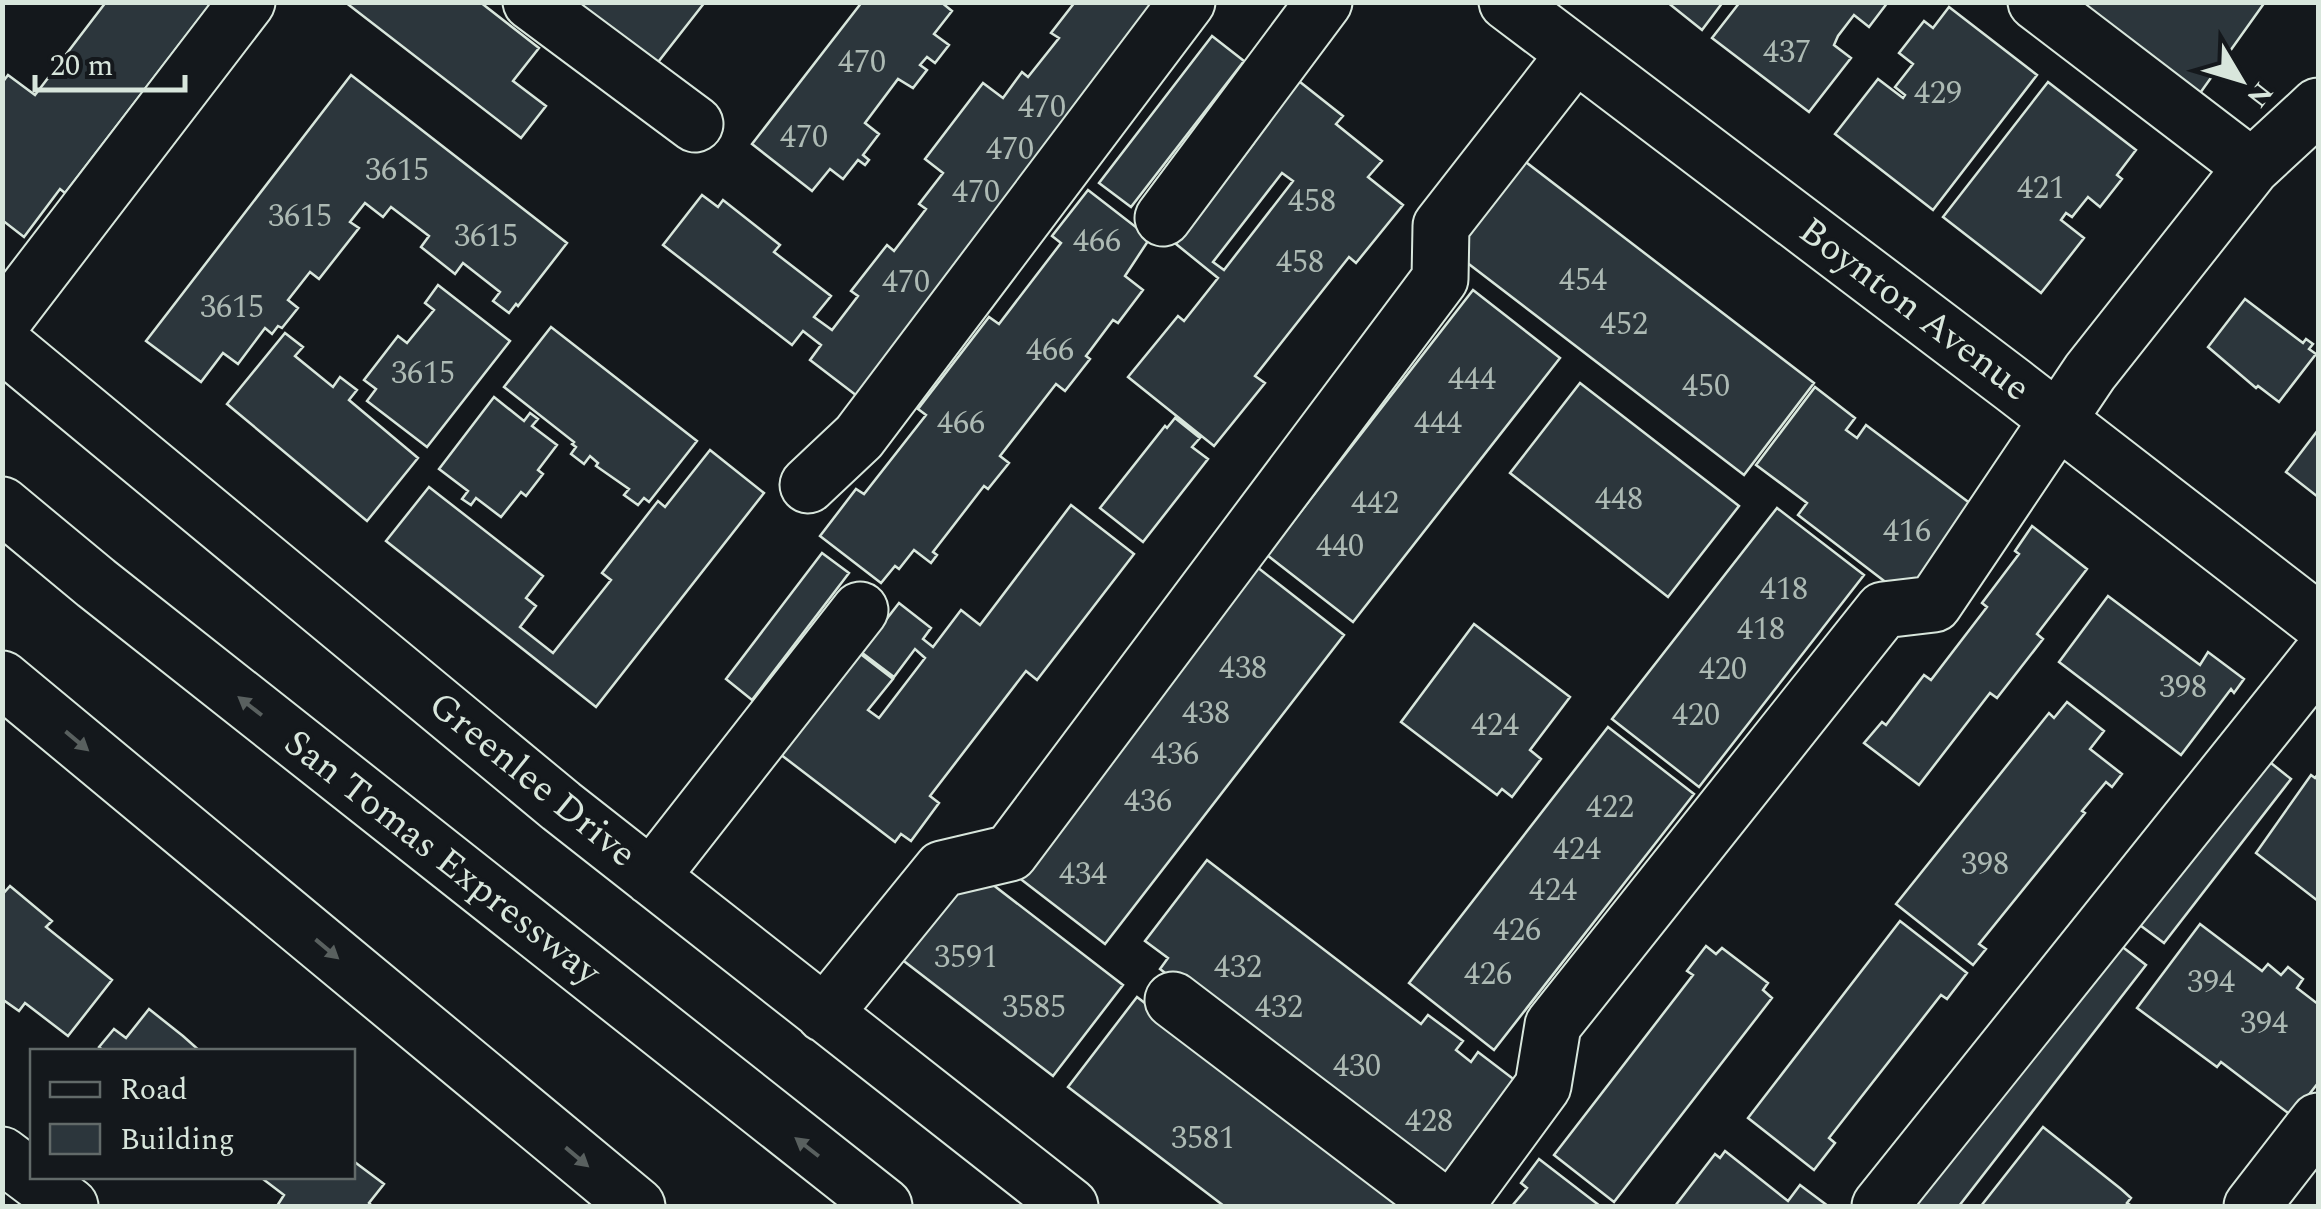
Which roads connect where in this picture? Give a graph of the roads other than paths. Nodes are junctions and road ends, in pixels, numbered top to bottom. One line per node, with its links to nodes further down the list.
1 (247, 2): 12 (main road)
2 (531, 2): 9 (main road)
3 (1187, 2): 15 (main road)
4 (1324, 2): 11 (main road)
5 (1507, 2): 7 (main road, Boynton Avenue)
6 (2036, 2): 10 (main road)
7 (1575, 54): 14 (main road, Boynton Avenue); 23 (main road)
8 (2318, 106): 10 (main road)
9 (695, 124)
10 (2252, 168): 14 (main road)
11 (1164, 218)
12 (2, 322)
13 (2, 343): 21 (main road, Greenlee Drive)
14 (2060, 421): 18 (main road, Boynton Avenue); 33 (main road)
15 (808, 484)
16 (2, 505): 30 (main road, San Tomas Expressway, one-way to 16)
17 (860, 610): 21 (main road)
18 (2318, 621)
19 (2318, 659): 34 (main road)
20 (2, 678): 29 (main road, one-way to 29)
21 (651, 877): 23 (main road, Greenlee Drive)
22 (1173, 1000): 32 (main road)
23 (824, 1014): 31 (main road, Greenlee Drive)
24 (2318, 1120): 35 (main road)
25 (2, 1154): 26 (main road)
26 (30, 1175)
27 (35, 1179): 28 (main road)
28 (70, 1206)
29 (637, 1206)
30 (884, 1206)
31 (1070, 1206)
32 (1444, 1206)
33 (1455, 1206)
34 (1880, 1206)
35 (2252, 1206)

